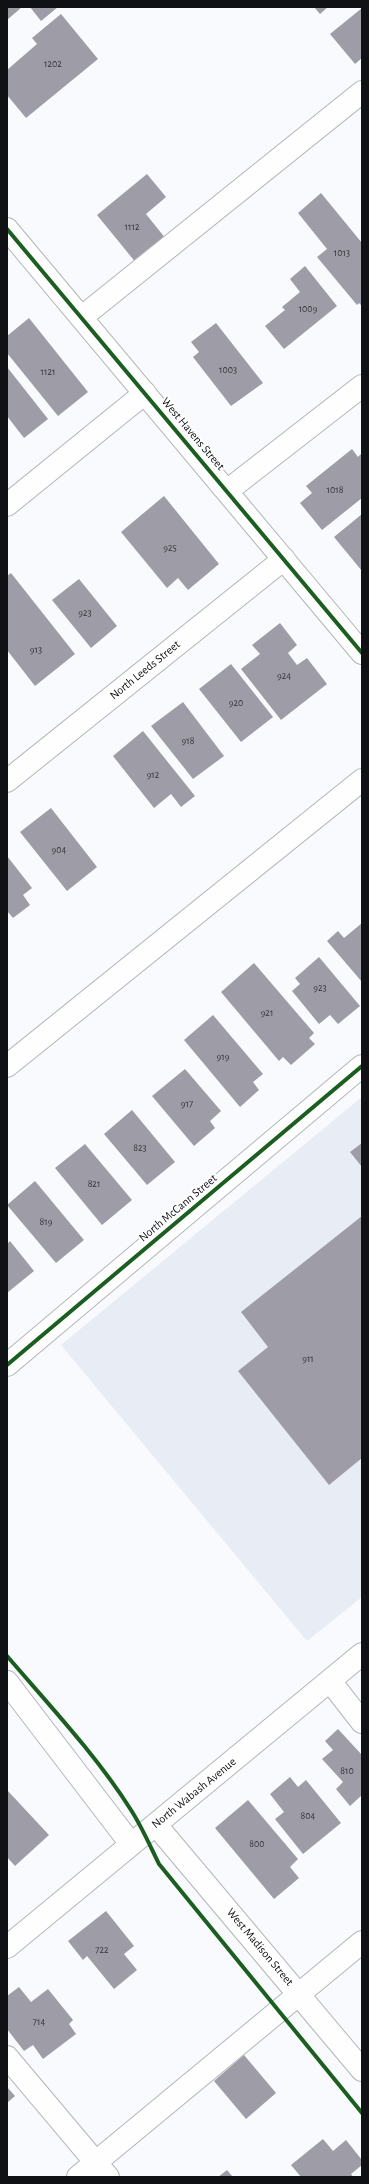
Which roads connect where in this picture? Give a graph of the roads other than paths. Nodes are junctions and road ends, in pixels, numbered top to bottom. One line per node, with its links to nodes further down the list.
1 (362, 92): 3 (street)
2 (11, 241): 3 (street, West Havens Street)
3 (82, 317): 5 (street, West Havens Street)
4 (362, 386): 6 (street)
5 (145, 393): 6 (street, West Havens Street); 7 (street)
6 (227, 491): 8 (street, West Havens Street)
7 (7, 505)
8 (284, 558): 9 (street, West Havens Street); 11 (street, North Leeds Street)
9 (362, 653)
10 (362, 780): 12 (street)
11 (7, 781)
12 (7, 1066)
13 (362, 1066): 14 (street, North McCann Street)
14 (7, 1365)
15 (362, 1654): 16 (street, North Wabash Avenue)
16 (330, 1681): 18 (street); 19 (street, North Wabash Avenue)
17 (7, 1682): 20 (street)
18 (362, 1722)
19 (156, 1825): 20 (street, North Wabash Avenue); 23 (street, West Madison Street)
20 (131, 1844): 22 (street, North Wabash Avenue)
21 (362, 1942): 23 (street)
22 (7, 1946)
23 (299, 1994): 25 (street, West Madison Street); 26 (street)
24 (7, 2057): 26 (street)
25 (362, 2070)
26 (102, 2170): 27 (street)
27 (78, 2177)

